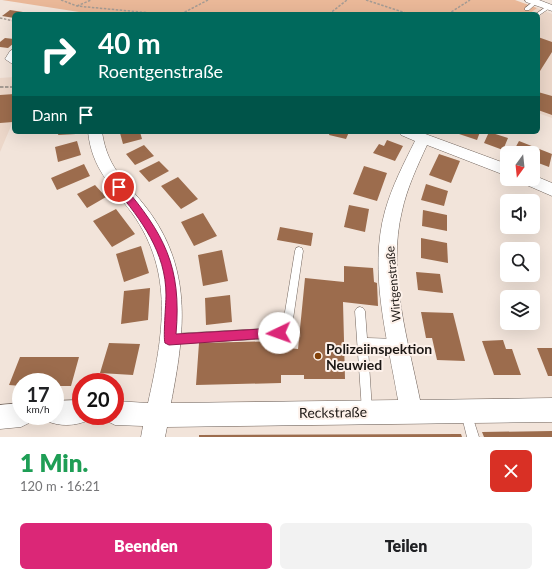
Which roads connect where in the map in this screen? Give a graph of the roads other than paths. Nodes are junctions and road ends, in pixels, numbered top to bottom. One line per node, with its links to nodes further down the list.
1 (531, 4): 2 (street)
2 (550, 8): 3 (lane)
3 (540, 14)
4 (95, 134): 11 (street)
5 (414, 135): 6 (street); 13 (street, Wirtgenstraße)
6 (500, 167)
7 (540, 184): 8 (street)
8 (552, 190)
9 (298, 251): 11 (lane)
10 (360, 311): 12 (lane)
11 (169, 340): 19 (street)
12 (362, 343): 13 (lane); 15 (lane)
13 (399, 344): 16 (street, Wirtgenstraße)
14 (552, 410): 17 (street, Reckstraße)
15 (367, 411): 16 (street, Reckstraße); 19 (street, Reckstraße)
16 (411, 411): 17 (street, Reckstraße)
17 (466, 411): 23 (lane)
18 (124, 413): 19 (street, Reckstraße)
19 (157, 415): 22 (street)
20 (12, 416): 21 (street)
21 (0, 417)
22 (153, 437)
23 (473, 437)

